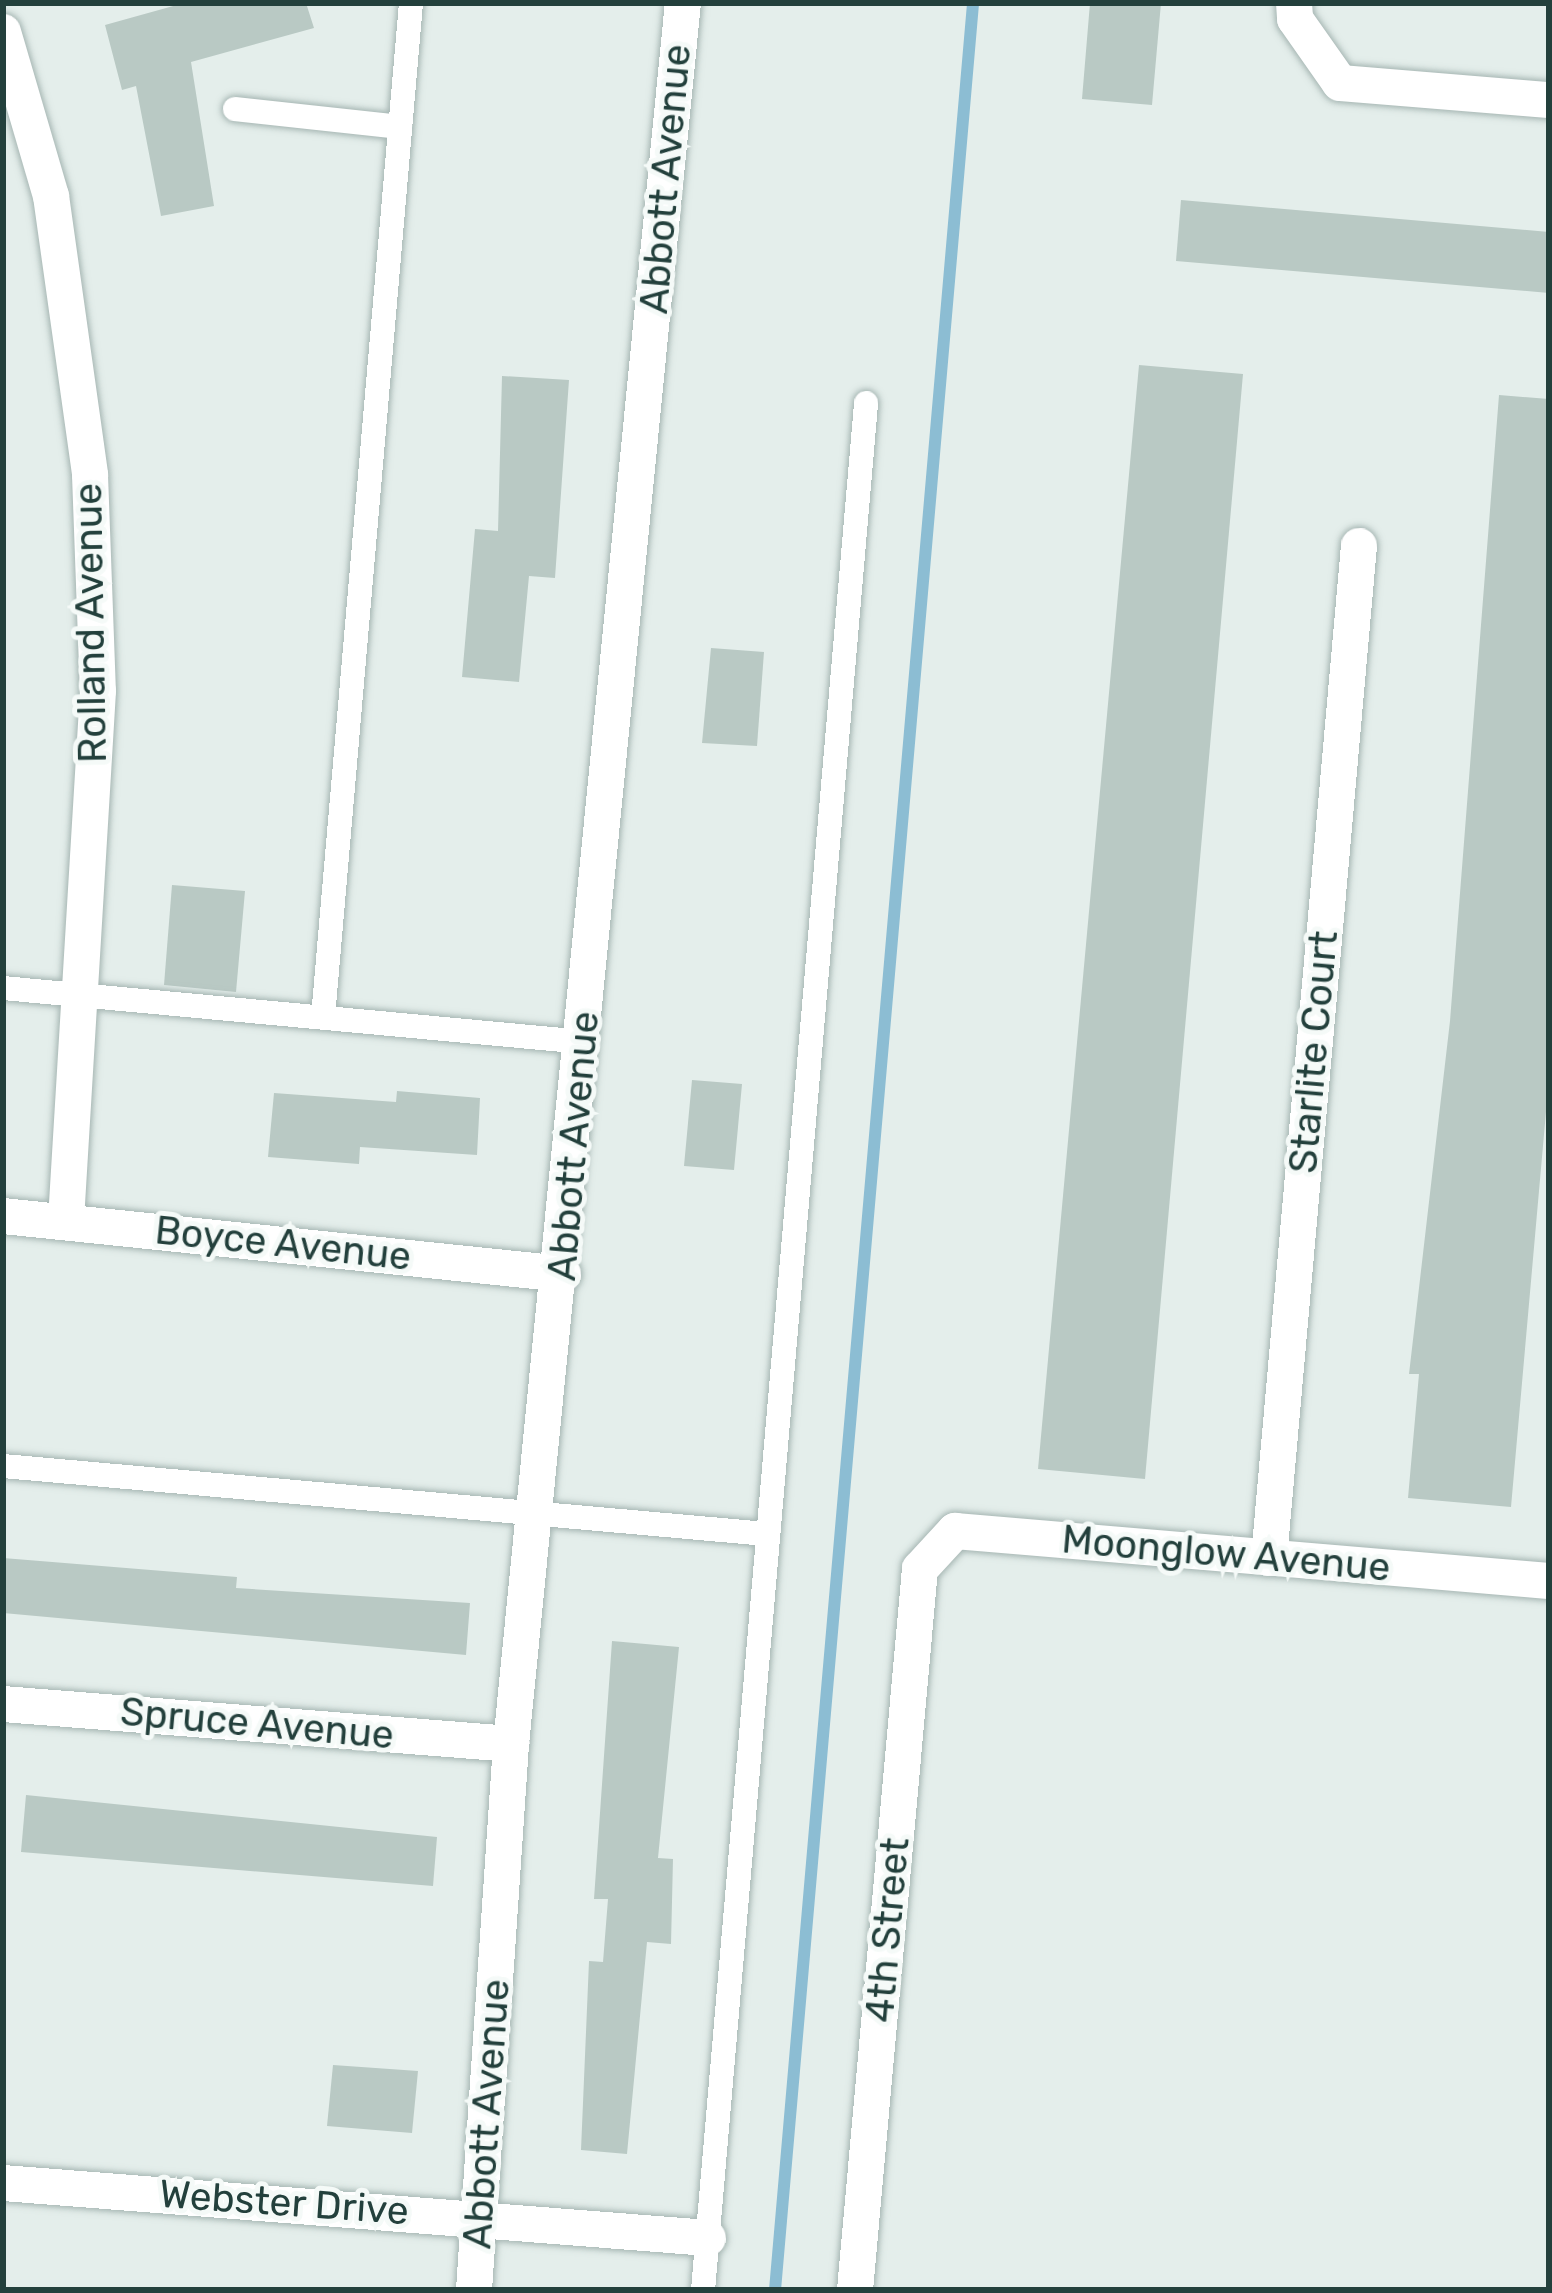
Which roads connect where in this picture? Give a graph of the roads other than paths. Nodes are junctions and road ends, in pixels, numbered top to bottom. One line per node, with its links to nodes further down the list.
1 (411, 3): 7 (lane)
2 (683, 3): 13 (street, Abbott Avenue)
3 (1294, 3): 5 (street)
4 (3, 32): 11 (street, Rolland Avenue)
5 (1549, 100)
6 (235, 109): 7 (lane)
7 (400, 127): 12 (lane)
8 (866, 403): 19 (lane)
9 (1359, 546): 20 (street, Starlite Court)
10 (3, 988): 11 (lane)
11 (80, 994): 12 (lane); 15 (street, Rolland Avenue)
12 (323, 1017): 13 (lane)
13 (584, 1042): 16 (street, Abbott Avenue)
14 (3, 1216): 15 (street, Boyce Avenue)
15 (66, 1221): 16 (street, Boyce Avenue)
16 (563, 1274): 18 (street, Abbott Avenue)
17 (3, 1466): 18 (lane)
18 (537, 1512): 19 (lane); 24 (street, Abbott Avenue)
19 (766, 1534): 27 (lane)
20 (1269, 1558): 21 (street, Moonglow Avenue); 22 (street, Moonglow Avenue)
21 (920, 1569): 30 (street, 4th Street)
22 (1549, 1581)
23 (3, 1704): 24 (street, Spruce Avenue)
24 (511, 1744): 26 (street, Abbott Avenue)
25 (3, 2183): 26 (street, Webster Drive)
26 (481, 2217): 27 (street, Webster Drive); 28 (street, Abbott Avenue)
27 (708, 2238): 29 (lane)
28 (474, 2290)
29 (703, 2290)
30 (855, 2290)

